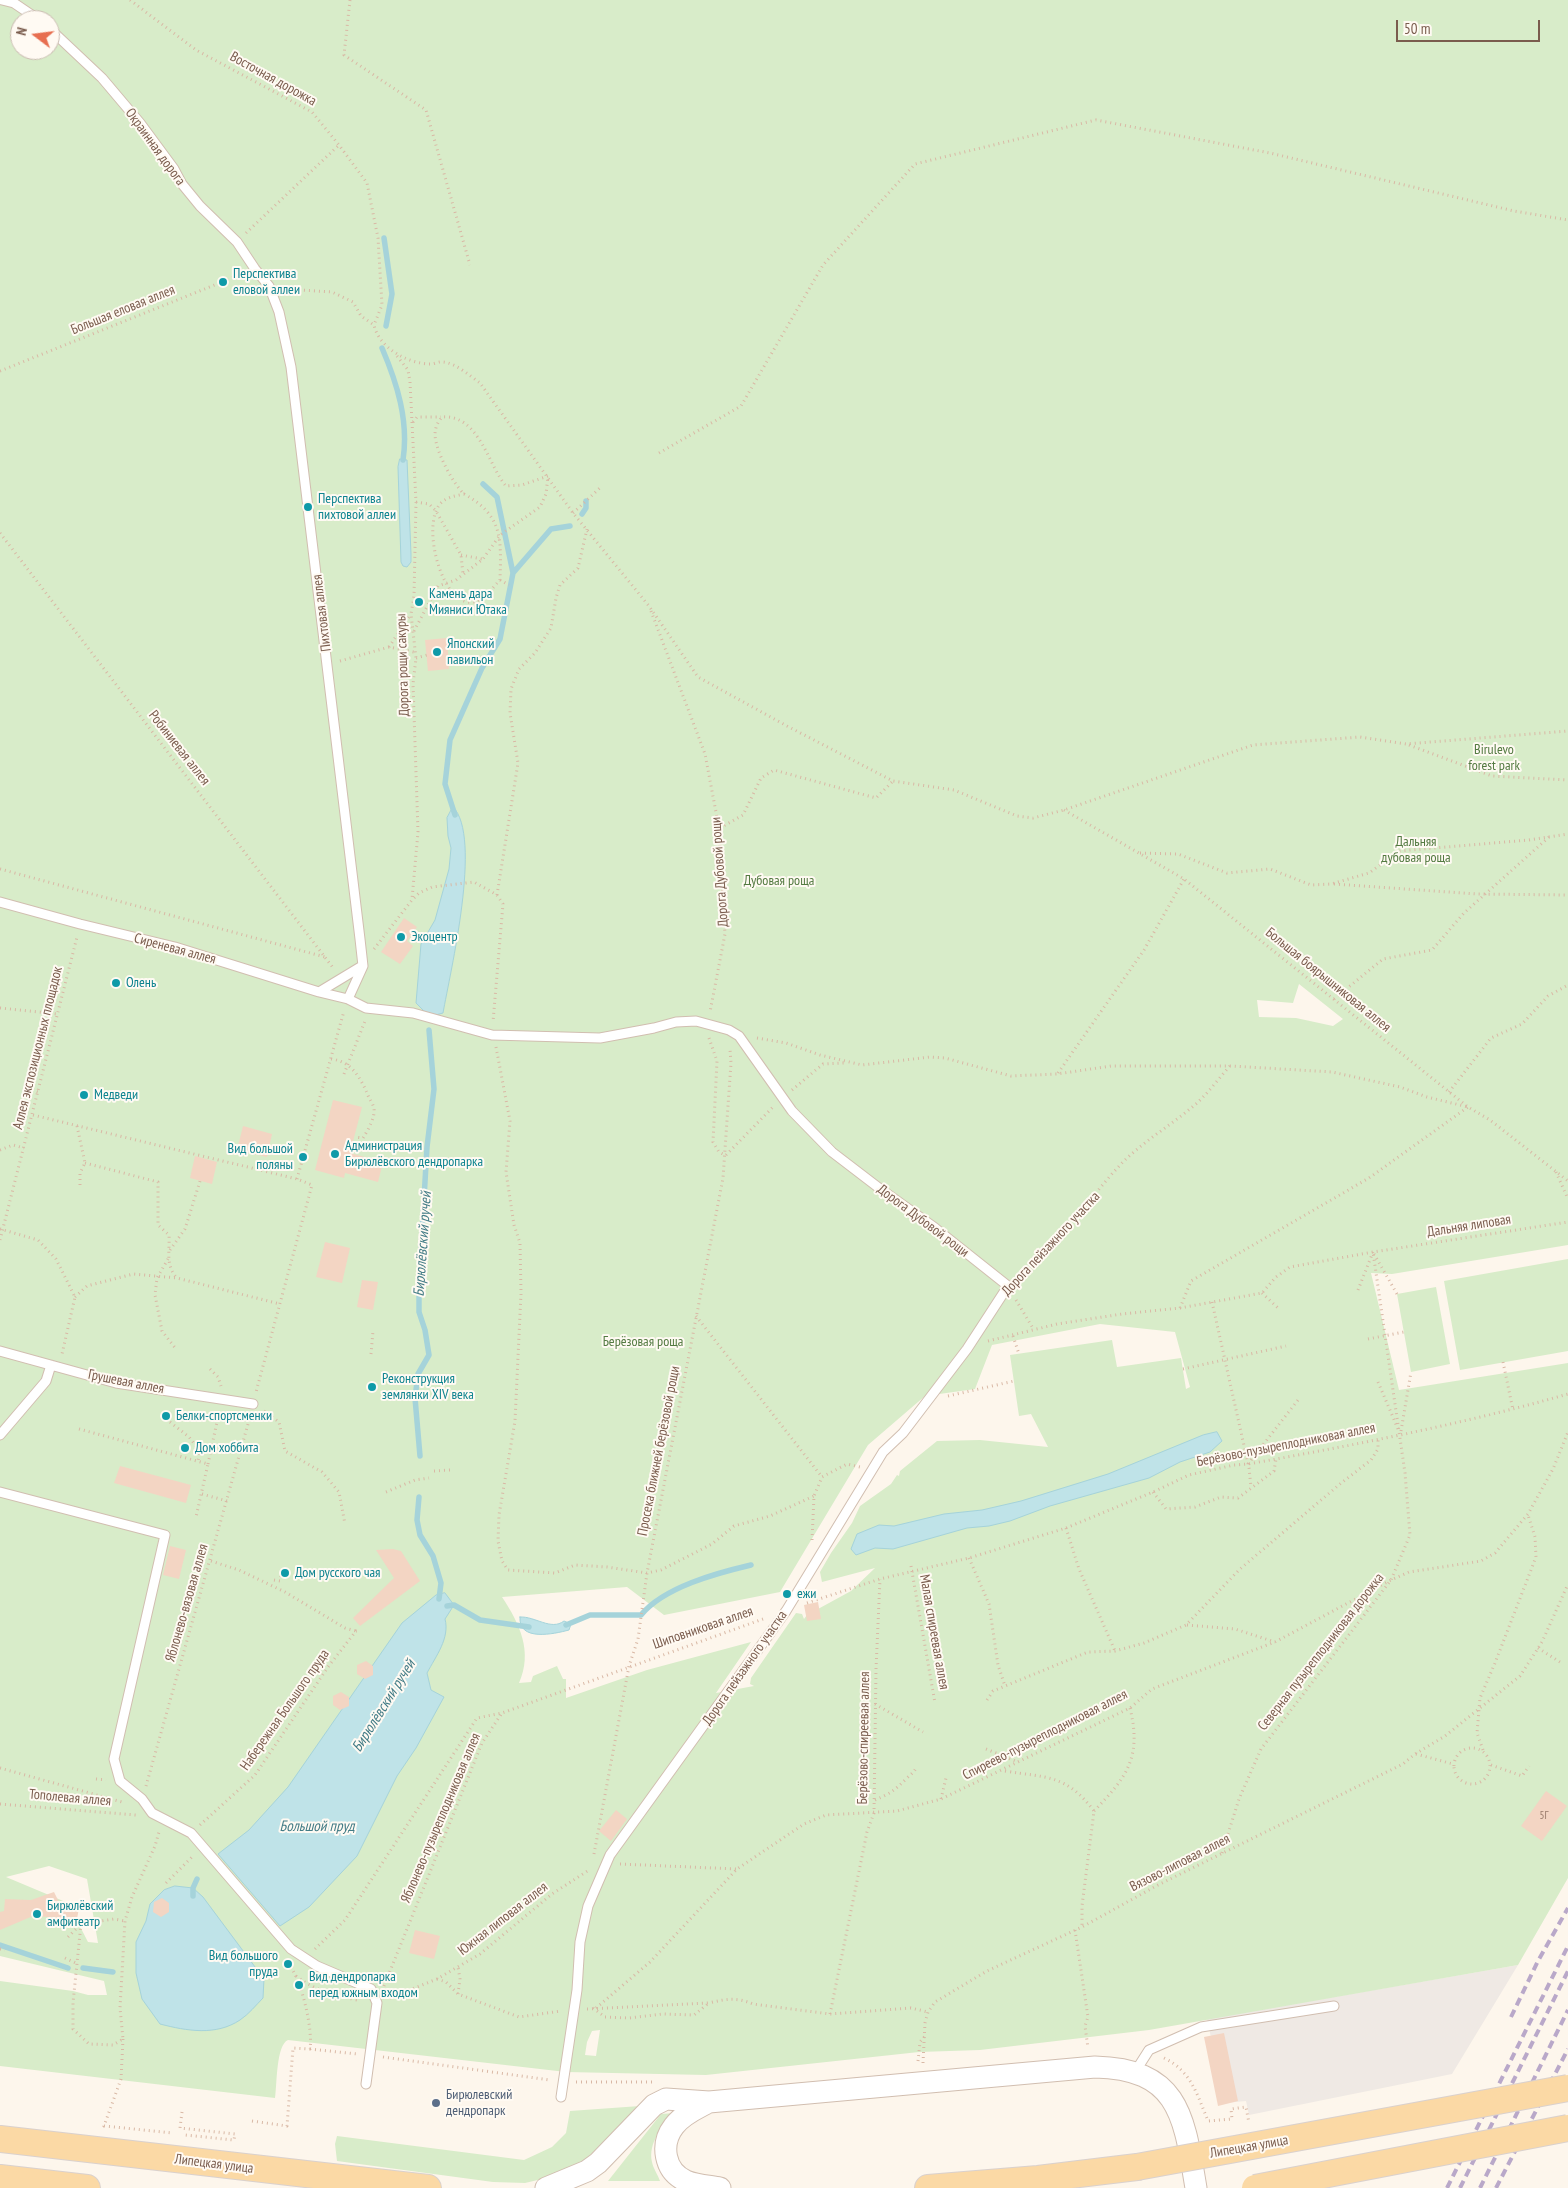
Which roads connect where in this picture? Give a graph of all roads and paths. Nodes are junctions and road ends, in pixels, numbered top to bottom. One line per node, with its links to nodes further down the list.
1 (2, 0): 4 (lane)
2 (130, 0): 6 (path, Восточная дорожка)
3 (350, 0): 9 (path)
4 (24, 10)
5 (60, 38): 8 (lane, Окраинная дорога)
6 (339, 146): 8 (path); 12 (path, Восточная дорожка)
7 (1568, 220): 17 (path)
8 (237, 242): 10 (lane, Окраинная дорога)
9 (470, 265)
10 (255, 269): 14 (path, Большая еловая аллея); 40 (lane, Пихтовая аллея)
11 (283, 289): 12 (path, Дорога рощи сакуры)
12 (374, 325): 13 (path, Дорога рощи сакуры)
13 (394, 353): 16 (path, Дорога рощи сакуры); 18 (path)
14 (0, 370)
15 (442, 417): 16 (path); 18 (path); 20 (path)
16 (412, 422): 21 (path, Дорога рощи сакуры)
17 (659, 453)
18 (548, 476): 23 (path); 26 (path)
19 (602, 486): 23 (path)
20 (464, 494): 22 (path); 26 (path)
21 (416, 502): 22 (path); 34 (path, Дорога рощи сакуры)
22 (436, 511): 27 (path); 31 (path)
23 (574, 513): 24 (path)
24 (587, 529): 33 (path); 54 (path)
25 (0, 533): 59 (path, Робиниевая аллея)
26 (501, 534): 28 (path); 30 (path)
27 (461, 554): 28 (path); 29 (path)
28 (483, 559): 29 (path)
29 (463, 575): 31 (path)
30 (500, 580): 31 (path); 32 (path)
31 (446, 582): 35 (path)
32 (508, 585)
33 (649, 606): 44 (path); 46 (path, Дорога Дубовой рощи)
34 (411, 614): 35 (path, Дорога рощи сакуры); 36 (path)
35 (414, 631): 37 (path, Дорога рощи сакуры)
36 (389, 647): 37 (path); 40 (path)
37 (414, 652): 39 (path, Дорога рощи сакуры)
38 (426, 655): 39 (path)
39 (416, 658): 56 (path, Дорога рощи сакуры)
40 (328, 665): 60 (lane, Пихтовая аллея)
41 (1568, 732): 42 (path)
42 (1406, 744): 43 (path); 45 (path)
43 (1568, 780)
44 (893, 781): 45 (path); 46 (path)
45 (1064, 810): 49 (path, Большая боярышниковая аллея)
46 (719, 828): 70 (path, Дорога Дубовой рощи)
47 (1568, 834): 48 (path)
48 (1550, 836): 52 (path); 53 (path)
49 (1138, 853): 51 (path, Большая боярышниковая аллея); 52 (path)
50 (0, 869): 59 (path)
51 (1184, 879): 65 (path, Большая боярышниковая аллея); 79 (path)
52 (1331, 884): 53 (path)
53 (1485, 894): 55 (path); 65 (path)
54 (497, 895): 56 (path); 72 (path)
55 (1568, 895)
56 (412, 900): 60 (path)
57 (0, 902): 63 (lane, Сиреневая аллея)
58 (74, 948): 68 (path, Аллея экспозиционных площадок)
59 (326, 957): 61 (path, Робиниевая аллея)
60 (362, 966): 63 (lane); 64 (lane)
61 (335, 971)
62 (1568, 985): 82 (path)
63 (319, 992): 64 (lane, Сиреневая аллея)
64 (348, 999): 67 (lane, Сиреневая аллея)
65 (1334, 999): 82 (path, Большая боярышниковая аллея)
66 (0, 1008): 68 (path)
67 (366, 1008): 72 (lane); 76 (path)
68 (58, 1014): 81 (path, Аллея экспозиционных площадок)
69 (341, 1021): 74 (path)
70 (708, 1023): 71 (lane, Дорога Дубовой рощи); 72 (lane); 90 (path)
71 (729, 1030): 73 (lane, Дорога Дубовой рощи); 90 (path, Просека ближней берёзовой рощи)
72 (492, 1035): 172 (path)
73 (739, 1036): 75 (path); 83 (lane, Дорога Дубовой рощи)
74 (331, 1059): 76 (path); 93 (path)
75 (847, 1062): 79 (path); 83 (path)
76 (348, 1064): 78 (path); 87 (path)
77 (1231, 1066): 79 (path); 84 (path); 106 (path, Дорога пейзажного участка)
78 (344, 1074)
79 (1057, 1074)
80 (32, 1090): 81 (path)
81 (38, 1092): 85 (path, Аллея экспозиционных площадок)
82 (1449, 1092): 84 (path, Большая боярышниковая аллея)
83 (782, 1098): 90 (path); 106 (lane, Дорога Дубовой рощи)
84 (1468, 1107): 92 (path, Большая боярышниковая аллея); 113 (path)
85 (33, 1115): 86 (path); 88 (path, Аллея экспозиционных площадок)
86 (77, 1126): 91 (path); 93 (path)
87 (355, 1137)
88 (24, 1148): 89 (path); 99 (path, Аллея экспозиционных площадок)
89 (0, 1150)
90 (726, 1156): 115 (path, Просека ближней берёзовой рощи)
91 (85, 1162): 96 (path); 101 (path)
92 (1555, 1172): 95 (path, Большая боярышниковая аллея); 97 (path)
93 (297, 1179): 112 (path, Яблонево-вязовая аллея)
94 (200, 1180): 101 (path)
95 (1568, 1181)
96 (80, 1187)
97 (1568, 1199)
98 (1568, 1222): 102 (path, Дальняя липовая)
99 (1, 1229): 100 (path, Аллея экспозиционных площадок); 110 (path)
100 (0, 1240)
101 (170, 1250): 103 (path)
102 (1373, 1252): 107 (path); 108 (path, Дальняя липовая); 109 (path); 120 (path, Северная пузыреплодниковая дорожка)
103 (168, 1258): 104 (path); 105 (path)
104 (157, 1278): 105 (path); 110 (path); 123 (path)
105 (177, 1278): 112 (path)
106 (1008, 1286): 116 (path); 124 (lane, Дорога пейзажного участка)
107 (1358, 1290)
108 (1262, 1293): 111 (path); 114 (path)
109 (1397, 1294)
110 (75, 1296): 130 (path)
111 (1212, 1302): 113 (path); 128 (path)
112 (280, 1304): 138 (path, Яблонево-вязовая аллея)
113 (1180, 1308): 116 (path)
114 (1278, 1308)
115 (696, 1316): 154 (path); 172 (path, Просека ближней берёзовой рощи)
116 (1034, 1330): 119 (path)
117 (373, 1331): 126 (path)
118 (1404, 1332): 120 (path)
119 (1013, 1336): 124 (path); 127 (path)
120 (1385, 1336): 121 (path); 144 (path, Северная пузыреплодниковая дорожка)
121 (1368, 1339)
122 (1286, 1346): 128 (path)
123 (176, 1349)
124 (967, 1349): 137 (lane, Дорога пейзажного участка)
125 (0, 1351): 130 (lane, Грушевая аллея)
126 (371, 1354)
127 (1019, 1354)
128 (1225, 1359): 131 (path); 150 (path)
129 (1503, 1362): 139 (path)
130 (55, 1366): 138 (lane, Грушевая аллея); 145 (lane)
131 (1183, 1368)
132 (1411, 1372): 144 (path)
133 (1014, 1380): 137 (path)
134 (1378, 1382): 144 (path)
135 (1568, 1394): 139 (path, Берёзово-пузыреплодниковая аллея)
136 (1298, 1400): 150 (path)
137 (926, 1401): 153 (lane, Дорога пейзажного участка)
138 (253, 1404): 162 (path, Яблонево-вязовая аллея); 165 (path)
139 (1513, 1410): 144 (path, Берёзово-пузыреплодниковая аллея)
140 (170, 1422): 148 (path)
141 (217, 1422): 149 (path)
142 (79, 1429): 148 (path)
143 (1568, 1432): 163 (path, Спиреево-пузыреплодниковая аллея)
144 (1400, 1434): 146 (path, Берёзово-пузыреплодниковая аллея); 176 (path, Северная пузыреплодниковая дорожка)
145 (0, 1435)
146 (1378, 1439): 147 (path, Берёзово-пузыреплодниковая аллея); 179 (path)
147 (1276, 1459): 150 (path, Берёзово-пузыреплодниковая аллея); 156 (path)
148 (198, 1461): 149 (path)
149 (208, 1464): 160 (path)
150 (1248, 1464): 156 (path); 159 (path, Берёзово-пузыреплодниковая аллея)
151 (450, 1470): 152 (path)
152 (434, 1471)
153 (870, 1471): 154 (path); 169 (lane, Дорога пейзажного участка)
154 (822, 1477): 161 (path)
155 (430, 1478): 158 (path)
156 (1251, 1487): 159 (path)
157 (0, 1492): 206 (lane)
158 (386, 1492)
159 (1153, 1492): 166 (path, Берёзово-пузыреплодниковая аллея)
160 (202, 1494): 162 (path); 164 (path)
161 (814, 1496): 169 (path); 172 (path)
162 (227, 1501): 168 (path, Яблонево-вязовая аллея)
163 (1528, 1514): 176 (path, Спиреево-пузыреплодниковая аллея); 190 (path)
164 (196, 1517)
165 (344, 1524)
166 (1066, 1528): 167 (path, Берёзово-пузыреплодниковая аллея); 182 (path)
167 (969, 1558): 171 (path, Берёзово-пузыреплодниковая аллея); 185 (path)
168 (211, 1561): 206 (path, Яблонево-вязовая аллея); 212 (path, Набережная Большого пруда)
169 (813, 1565): 178 (lane, Дорога пейзажного участка)
170 (911, 1566): 171 (path, Малая спиреевая аллея)
171 (912, 1572): 174 (path, Берёзово-пузыреплодниковая аллея); 187 (path, Малая спиреевая аллея)
172 (647, 1573): 184 (path, Просека ближней берёзовой рощи)
173 (281, 1576): 175 (path)
174 (880, 1579): 178 (path, Берёзово-пузыреплодниковая аллея); 188 (path, Берёзово-спиреевая аллея)
175 (274, 1580)
176 (1392, 1580): 180 (path, Спиреево-пузыреплодниковая аллея); 213 (path, Северная пузыреплодниковая дорожка)
177 (1568, 1584): 181 (path, Вязово-липовая аллея)
178 (786, 1611): 184 (path, Шиповниковая аллея); 216 (lane, Дорога пейзажного участка)
179 (1186, 1625): 180 (path); 182 (path)
180 (1275, 1642): 189 (path, Спиреево-пузыреплодниковая аллея)
181 (1538, 1648): 183 (path); 190 (path, Вязово-липовая аллея)
182 (1115, 1651): 185 (path)
183 (1563, 1664)
184 (629, 1666): 191 (path); 215 (path, Просека ближней берёзовой рощи)
185 (1005, 1686): 186 (path)
186 (987, 1700)
187 (935, 1703)
188 (875, 1704): 192 (path); 205 (path, Берёзово-спиреевая аллея)
189 (1130, 1708): 196 (path, Спиреево-пузыреплодниковая аллея); 208 (path)
190 (1478, 1709): 194 (path); 195 (path, Вязово-липовая аллея)
191 (502, 1713): 228 (path); 234 (path, Яблонево-пузыреплодниковая аллея)
192 (922, 1732)
193 (986, 1749): 196 (path)
194 (1483, 1750): 197 (path); 199 (path)
195 (1415, 1754): 197 (path); 213 (path, Вязово-липовая аллея)
196 (1019, 1762): 202 (path, Спиреево-пузыреплодниковая аллея)
197 (1453, 1764): 199 (path)
198 (917, 1766): 205 (path)
199 (1491, 1766): 200 (path)
200 (1529, 1766)
201 (0, 1768): 206 (path)
202 (1003, 1771): 204 (path, Спиреево-пузыреплодниковая аллея); 208 (path)
203 (946, 1778): 204 (path)
204 (941, 1799): 209 (path, Спиреево-пузыреплодниковая аллея)
205 (875, 1800): 209 (path, Берёзово-спиреевая аллея)
206 (141, 1803): 212 (lane)
207 (0, 1804): 210 (path, Тополевая аллея)
208 (1094, 1811): 222 (path)
209 (874, 1812): 217 (path, Спиреево-пузыреплодниковая аллея); 241 (path, Берёзово-спиреевая аллея)
210 (139, 1816)
211 (159, 1831): 220 (path)
212 (191, 1833): 228 (lane)
213 (1222, 1853): 222 (path, Вязово-липовая аллея)
214 (194, 1854): 218 (path)
215 (593, 1859)
216 (608, 1862): 217 (path); 219 (lane, Дорога пейзажного участка)
217 (737, 1869): 238 (path, Спиреево-пузыреплодниковая аллея)
218 (166, 1883)
219 (590, 1902): 230 (path, Южная липовая аллея); 239 (lane, Дорога пейзажного участка)
220 (125, 1921): 221 (path); 243 (path)
221 (81, 1924): 224 (path); 229 (path)
222 (1082, 1928): 223 (path, Вязово-липовая аллея)
223 (1075, 1930): 240 (path, Вязово-липовая аллея); 245 (path)
224 (68, 1937)
225 (0, 1949): 226 (path)
226 (6, 1950)
227 (65, 1958): 229 (path)
228 (304, 1959): 234 (lane)
229 (78, 1964): 243 (path)
230 (458, 1967): 232 (path, Южная липовая аллея); 233 (path)
231 (296, 1976): 234 (path)
232 (437, 1979): 233 (path); 234 (path, Южная липовая аллея)
233 (458, 1994): 239 (path)
234 (377, 2003): 247 (lane)
235 (709, 2003): 238 (path); 238 (path); 241 (path)
236 (1334, 2006): 246 (lane)
237 (305, 2008): 244 (path)
238 (595, 2008)
239 (575, 2009): 251 (lane, Дорога пейзажного участка)
240 (928, 2012): 241 (path); 242 (path)
241 (830, 2014)
242 (924, 2036): 248 (path); 250 (path)
243 (123, 2039): 261 (path)
244 (310, 2049): 247 (path); 258 (path)
245 (1088, 2049)
246 (1149, 2050): 249 (lane); 259 (path)
247 (369, 2055): 251 (path); 253 (lane)
248 (918, 2060)
249 (1135, 2072): 250 (street); 270 (street)
250 (924, 2081): 256 (street)
251 (564, 2082): 252 (path); 255 (lane, Дорога пейзажного участка)
252 (661, 2082)
253 (366, 2084)
254 (1568, 2088): 269 (main road, Липецкая улица, bridge)
255 (562, 2097)
256 (710, 2102): 267 (street); 268 (street)
257 (182, 2112): 262 (path)
258 (252, 2121)
259 (1249, 2123)
260 (1568, 2128): 271 (main road, bridge)
261 (173, 2134)
262 (185, 2135)
263 (0, 2139): 266 (main road, Липецкая улица)
264 (0, 2178): 265 (main road)
265 (87, 2188)
266 (428, 2188)
267 (546, 2188)
268 (720, 2188)
269 (928, 2188)
270 (1196, 2188)
271 (1255, 2188)

